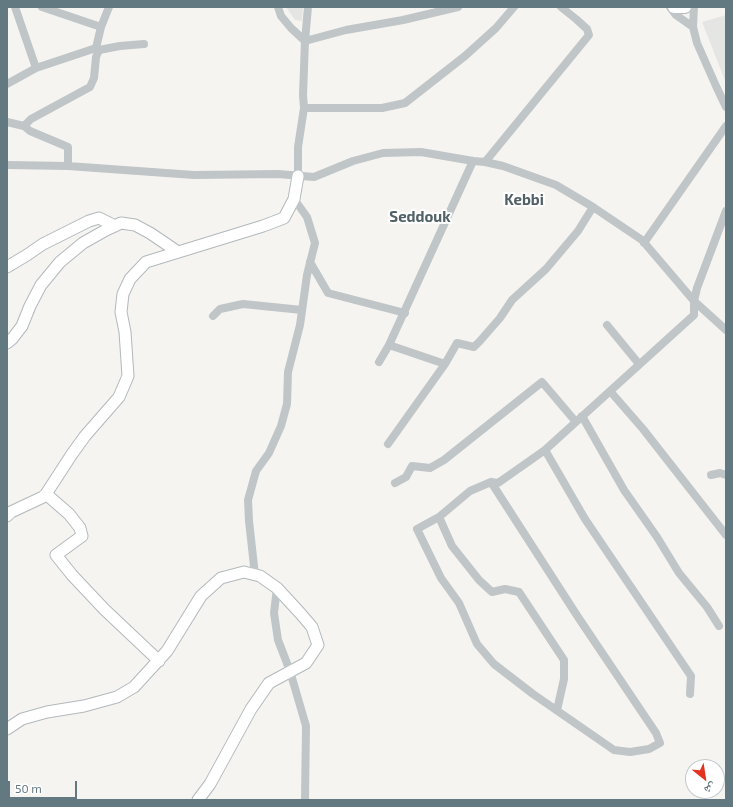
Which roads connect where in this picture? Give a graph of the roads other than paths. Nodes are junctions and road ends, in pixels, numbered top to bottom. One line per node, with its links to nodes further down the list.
1 (15, 7): 19 (street)
2 (42, 7): 14 (street)
3 (109, 7): 14 (street)
4 (278, 7): 16 (street)
5 (308, 7): 16 (street)
6 (458, 7): 13 (street)
7 (514, 7): 22 (street)
8 (561, 7): 27 (street)
9 (670, 7): 15 (street)
10 (674, 7): 11 (main road)
11 (685, 7)
12 (694, 7): 15 (street)
13 (446, 8): 16 (street)
14 (101, 27): 18 (street)
15 (693, 27): 21 (street)
16 (305, 41): 22 (street)
17 (144, 44): 18 (street)
18 (98, 49): 19 (street); 24 (street)
19 (36, 68): 20 (street)
20 (7, 84)
21 (726, 106)
22 (304, 108): 30 (street)
23 (7, 122): 24 (street)
24 (24, 126): 29 (street)
25 (726, 126): 35 (street)
26 (473, 161): 27 (street); 30 (street); 41 (street)
27 (485, 162): 32 (street)
28 (7, 165): 29 (street)
29 (68, 166): 30 (street)
30 (298, 176): 31 (street)
31 (294, 199): 36 (street); 37 (street)
32 (594, 207): 35 (street); 48 (street)
33 (726, 211): 39 (street)
34 (115, 226): 36 (street); 38 (street); 45 (street)
35 (644, 243): 39 (street)
36 (178, 252): 58 (street)
37 (310, 262): 40 (street); 41 (street)
38 (7, 267)
39 (694, 301): 44 (street); 49 (street)
40 (302, 310): 42 (street); 62 (street)
41 (404, 313): 46 (street)
42 (213, 316)
43 (607, 325): 49 (street)
44 (726, 330)
45 (7, 343)
46 (389, 345): 47 (street); 48 (street)
47 (379, 362)
48 (445, 364): 52 (street)
49 (639, 364): 50 (street)
50 (610, 391): 51 (street); 61 (street)
51 (579, 419): 53 (street); 56 (street); 64 (street)
52 (388, 444)
53 (545, 450): 57 (street); 67 (street)
54 (711, 475): 55 (street)
55 (726, 475)
56 (395, 482)
57 (491, 482): 60 (street); 68 (street)
58 (46, 494): 59 (street); 65 (street)
59 (7, 516)
60 (439, 517): 68 (street); 68 (street)
61 (726, 536)
62 (255, 575): 63 (street); 65 (street)
63 (277, 588): 66 (street); 66 (street)
64 (719, 626)
65 (159, 661): 69 (street)
66 (290, 672): 70 (street); 71 (street)
67 (690, 694)
68 (557, 710)
69 (7, 729)
70 (198, 800)
71 (305, 800)

